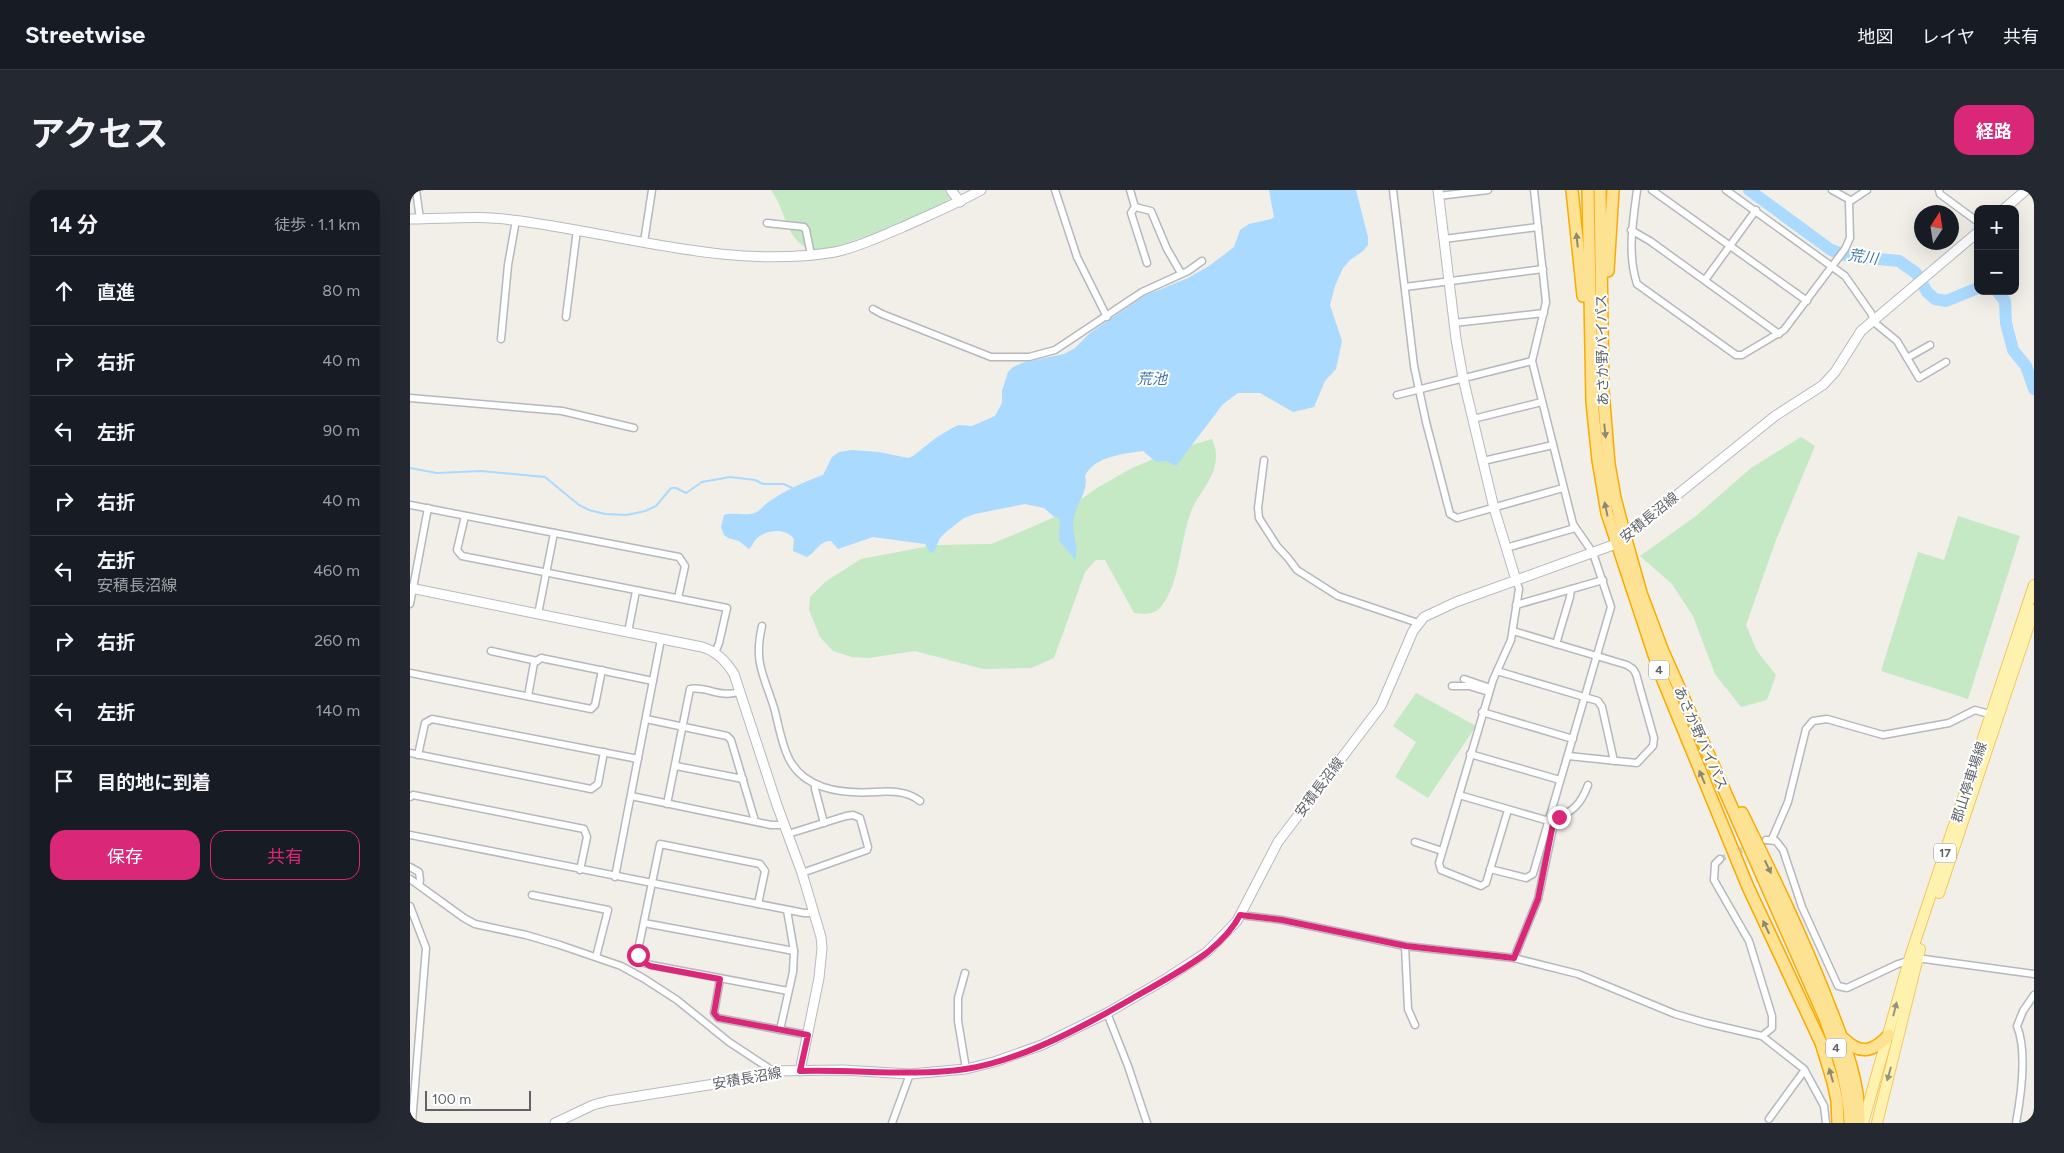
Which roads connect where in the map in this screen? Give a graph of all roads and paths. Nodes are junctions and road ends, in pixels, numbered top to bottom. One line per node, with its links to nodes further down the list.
1 (416, 190): 28 (street)
2 (652, 190): 37 (street)
3 (951, 190): 23 (main road)
4 (982, 190): 23 (main road)
5 (1055, 190): 52 (street)
6 (1130, 190): 25 (street)
7 (1393, 190): 47 (street)
8 (1488, 190): 21 (street)
9 (1534, 190): 32 (street)
10 (1572, 190): 58 (highway, one-way to 10)
11 (1588, 190): 58 (highway, あさか野バイパス / 4)
12 (1600, 190): 62 (highway, あさか野バイパス / 4)
13 (1613, 190): 62 (highway)
14 (1637, 190): 34 (street)
15 (1652, 190): 38 (street)
16 (1726, 190): 26 (street)
17 (1832, 190): 22 (street)
18 (1867, 190): 22 (street)
19 (1939, 190): 29 (street)
20 (2026, 190): 24 (main road)
21 (1438, 193): 36 (main road)
22 (1850, 200): 42 (street)
23 (960, 202): 39 (main road)
24 (2009, 205)
25 (1135, 207): 41 (street); 44 (street)
26 (1756, 210): 38 (street); 42 (street)
27 (410, 219): 28 (main road)
28 (420, 219): 30 (main road)
29 (1974, 219)
30 (516, 220): 33 (main road); 56 (street)
31 (767, 223): 39 (street)
32 (1538, 227): 36 (street); 43 (street)
33 (577, 230): 37 (main road); 51 (street)
34 (1631, 230): 46 (street); 55 (street)
35 (1974, 238): 53 (main road, 安積長沼線)
36 (1444, 239): 45 (main road)
37 (644, 242): 39 (main road)
38 (1730, 245): 46 (street); 48 (street)
39 (811, 255)
40 (1202, 261): 44 (street)
41 (1147, 263)
42 (1833, 266): 48 (street); 53 (street)
43 (1543, 269): 45 (street); 50 (street)
44 (1181, 273): 52 (street)
45 (1450, 280): 47 (street); 54 (main road)
46 (1705, 280): 55 (street)
47 (1404, 287): 64 (street)
48 (1807, 301): 55 (street)
49 (874, 309): 52 (street)
50 (1544, 313): 54 (street); 60 (street)
51 (566, 317)
52 (1107, 317)
53 (1873, 320): 59 (street); 80 (main road, 安積長沼線)
54 (1454, 322): 63 (main road)
55 (1779, 334)
56 (501, 339)
57 (1930, 344): 59 (street)
58 (1591, 357): 80 (highway, あさか野バイパス / 4, one-way to 58)
59 (1907, 358): 61 (street)
60 (1532, 361): 63 (street); 67 (street)
61 (1946, 362)
62 (1602, 369): 80 (highway, あさか野バイパス / 4, one-way to 80)
63 (1463, 378): 64 (street); 68 (main road)
64 (1419, 389): 65 (street); 76 (street)
65 (1397, 395)
66 (410, 398): 69 (street)
67 (1542, 402): 68 (street); 70 (street)
68 (1473, 419): 72 (main road)
69 (634, 428)
70 (1553, 445): 72 (street); 73 (street)
71 (1264, 460): 95 (street)
72 (1483, 460): 76 (main road)
73 (1563, 488): 76 (street); 78 (street)
74 (410, 505): 75 (street)
75 (428, 508): 77 (street); 87 (street)
76 (1494, 508): 81 (main road)
77 (465, 516): 79 (street); 83 (street)
78 (1575, 528): 81 (street); 82 (street)
79 (554, 533): 83 (street); 90 (street)
80 (1620, 540): 82 (main road, 安積長沼線); 127 (highway, あさか野バイパス / 4); 193 (highway, あさか野バイパス / 4, one-way to 80)
81 (1506, 548): 84 (main road)
82 (1593, 552): 84 (main road, 安積長沼線); 85 (street)
83 (546, 573): 89 (street); 94 (street)
84 (1516, 580): 92 (street); 95 (main road, 安積長沼線)
85 (1603, 580): 88 (street); 103 (street)
86 (2034, 585): 116 (main road, 郡山停車場線 / 17)
87 (412, 589): 91 (street); 94 (main road)
88 (1571, 589): 92 (street); 100 (street)
89 (636, 590): 90 (street); 98 (street)
90 (678, 598): 102 (street)
91 (410, 604)
92 (1516, 604): 97 (street)
93 (2034, 610): 116 (main road, 郡山停車場線 / 17)
94 (538, 614): 98 (main road)
95 (1418, 623): 161 (main road, 安積長沼線)
96 (762, 626): 131 (street)
97 (1513, 631): 100 (street); 106 (street)
98 (628, 632): 99 (main road)
99 (661, 639): 102 (main road); 109 (street)
100 (1556, 644): 103 (street)
101 (491, 651): 104 (street)
102 (715, 653): 112 (main road)
103 (1597, 656): 114 (street); 126 (street)
104 (538, 661): 105 (street); 113 (street)
105 (602, 670): 109 (street); 113 (street)
106 (1497, 671): 111 (street); 114 (street)
107 (410, 673): 113 (street)
108 (1464, 679): 111 (street)
109 (653, 681): 117 (street)
110 (1452, 686): 111 (street)
111 (1489, 690): 115 (street)
112 (739, 692): 118 (street); 142 (main road)
113 (528, 696)
114 (1586, 697): 119 (street); 126 (street)
115 (1482, 712): 119 (street); 122 (street)
116 (1995, 715): 167 (main road, 郡山停車場線 / 17); 167 (street)
117 (646, 719): 118 (street); 125 (street)
118 (683, 727): 128 (street); 129 (street)
119 (1573, 739): 124 (street)
120 (604, 752): 123 (street); 123 (street); 125 (street)
121 (410, 753): 123 (street)
122 (1470, 754): 130 (street); 133 (street)
123 (418, 755)
124 (1568, 756): 126 (street); 130 (street)
125 (638, 758): 134 (street)
126 (1614, 761)
127 (1712, 763): 179 (highway, one-way to 179); 194 (highway, あさか野バイパス / 4)
128 (676, 766): 129 (street); 137 (street)
129 (743, 779): 140 (street)
130 (1560, 780): 139 (street)
131 (815, 784): 136 (street); 141 (street)
132 (1588, 785): 139 (street)
133 (1459, 795): 138 (street); 146 (street)
134 (631, 796): 137 (street); 152 (street)
135 (410, 798): 150 (street)
136 (920, 801)
137 (667, 804): 140 (street)
138 (1508, 810): 139 (street); 149 (street)
139 (1551, 819): 149 (street); 166 (street)
140 (755, 821): 142 (street)
141 (824, 822): 143 (street); 151 (street)
142 (784, 825): 143 (main road)
143 (788, 834): 151 (main road)
144 (410, 835): 150 (street)
145 (1415, 842): 146 (street)
146 (1442, 851): 149 (street)
147 (1720, 859): 178 (street)
148 (410, 866): 154 (street)
149 (1490, 869)
150 (580, 870): 152 (street)
151 (802, 873): 160 (main road)
152 (615, 876): 155 (street)
153 (410, 879): 154 (street)
154 (418, 884): 165 (street)
155 (652, 884): 157 (street); 157 (street); 162 (street)
156 (532, 895): 165 (street)
157 (758, 904): 159 (street)
158 (410, 906): 185 (street)
159 (787, 910): 160 (street); 164 (street)
160 (814, 913): 176 (main road)
161 (1240, 915): 163 (street); 173 (main road, 安積長沼線)
162 (644, 923): 164 (street); 170 (street)
163 (1406, 946): 166 (street); 174 (street)
164 (794, 951): 171 (street)
165 (596, 957): 181 (street)
166 (1514, 958): 178 (street)
167 (1913, 959): 169 (street); 177 (main road, 郡山停車場線 / 17, one-way to 167); 187 (main road, 郡山停車場線 / 17, one-way to 187)
168 (965, 973): 180 (street)
169 (2034, 974)
170 (720, 979): 171 (street); 175 (street)
171 (788, 991): 175 (street)
172 (2034, 995): 197 (street)
173 (1107, 1013): 180 (main road, 安積長沼線); 191 (street)
174 (1415, 1025)
175 (780, 1030): 176 (street)
176 (808, 1035): 182 (main road)
177 (1889, 1035): 179 (highway); 196 (main road, 郡山停車場線 / 17)
178 (1762, 1036): 183 (street)
179 (1841, 1036): 195 (highway)
180 (966, 1069): 184 (main road, 安積長沼線)
181 (771, 1071): 182 (main road, 安積長沼線); 189 (main road, 安積長沼線)
182 (800, 1071): 184 (main road, 安積長沼線)
183 (1804, 1071): 186 (street); 192 (street)
184 (910, 1074): 190 (street)
185 (411, 1100): 188 (street)
186 (1769, 1119)
187 (1880, 1122)
188 (412, 1123)
189 (555, 1123)
190 (892, 1123)
191 (1147, 1123)
192 (1826, 1123)
193 (1838, 1123)
194 (1850, 1123)
195 (1859, 1123)
196 (1863, 1123)
197 (2016, 1123)

